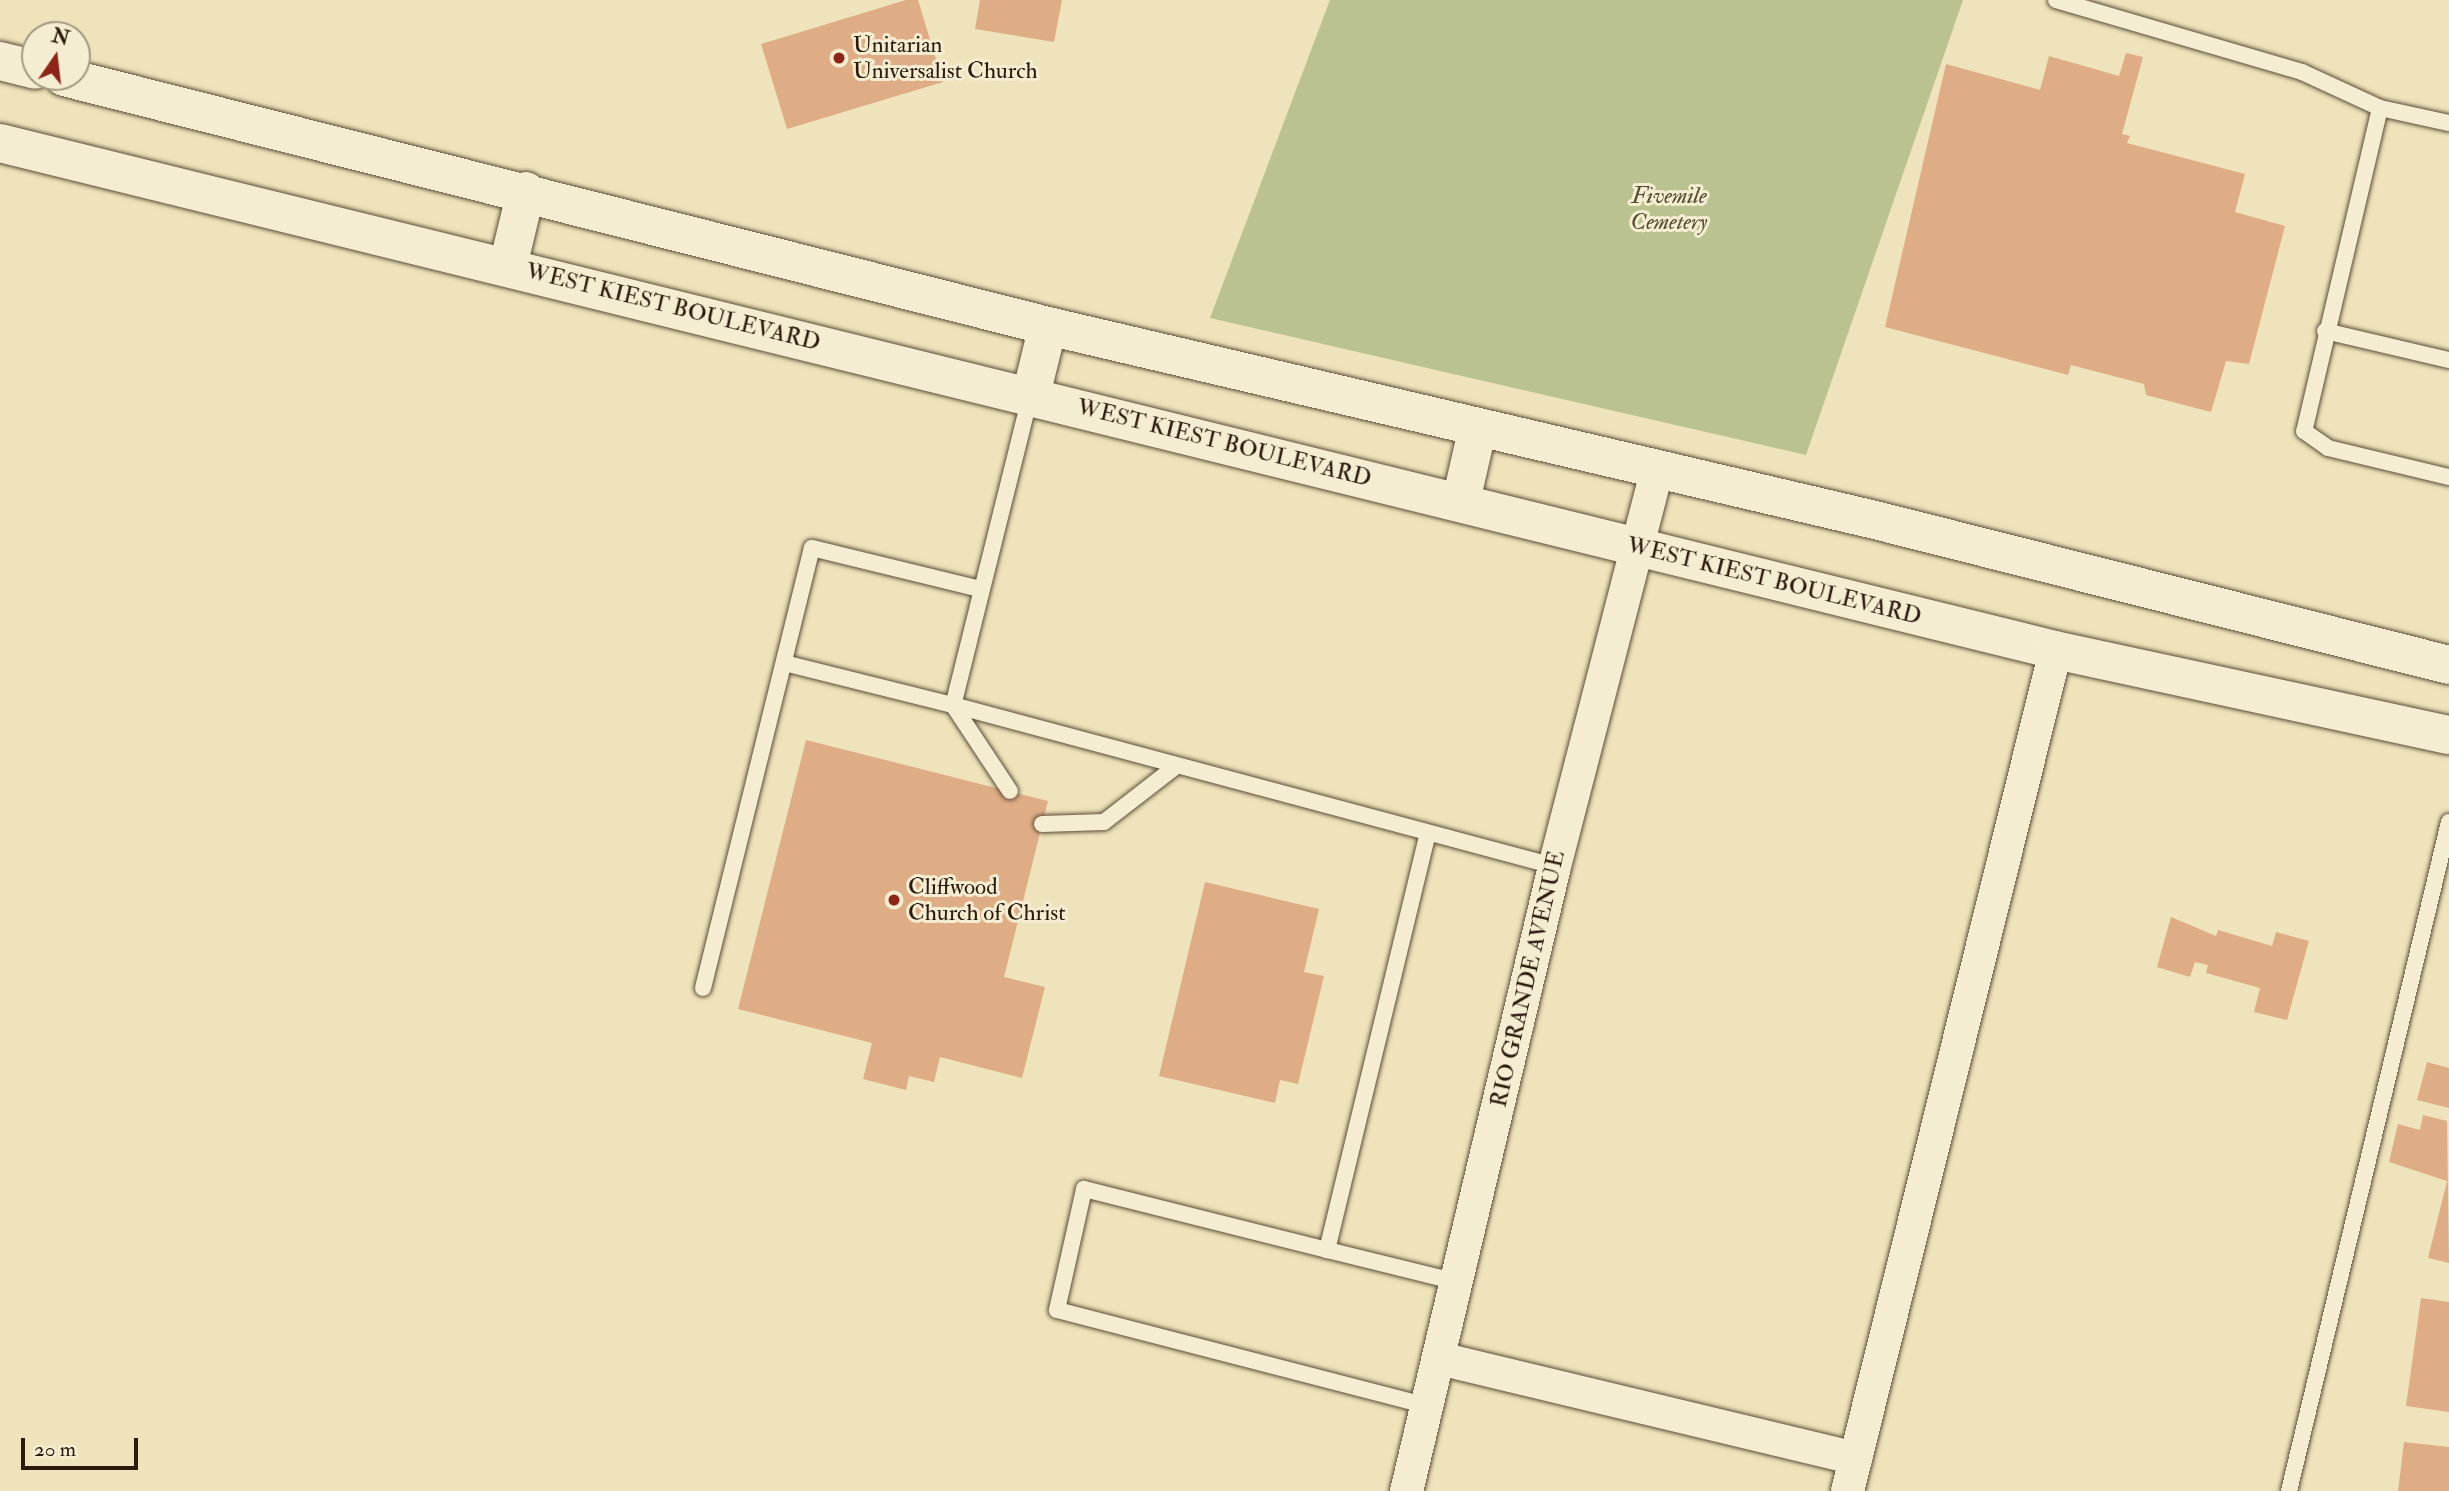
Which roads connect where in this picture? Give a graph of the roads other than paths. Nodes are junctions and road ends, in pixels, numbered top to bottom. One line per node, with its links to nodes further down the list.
1 (2056, 0): 5 (lane)
2 (0, 61): 3 (main road)
3 (21, 66)
4 (91, 84): 8 (main road)
5 (2380, 108): 6 (lane); 11 (lane)
6 (2449, 123)
7 (0, 144): 9 (main road, WEST KIEST BOULEVARD)
8 (527, 191): 9 (main road); 10 (main road)
9 (508, 266): 13 (main road, WEST KIEST BOULEVARD)
10 (1048, 326): 13 (main road); 14 (main road)
11 (2325, 331): 12 (lane); 16 (lane)
12 (2449, 360)
13 (1031, 395): 17 (main road, WEST KIEST BOULEVARD); 19 (lane)
14 (1478, 427): 15 (main road); 17 (main road)
15 (1657, 468): 18 (street, RIO GRANDE AVENUE); 22 (main road)
16 (2449, 477)
17 (1461, 502): 18 (main road, WEST KIEST BOULEVARD)
18 (1636, 548): 20 (main road, WEST KIEST BOULEVARD); 30 (street, RIO GRANDE AVENUE)
19 (980, 589): 21 (lane); 23 (lane)
20 (2054, 650): 24 (main road, WEST KIEST BOULEVARD); 36 (street)
21 (784, 663): 23 (lane); 31 (lane)
22 (2449, 666)
23 (953, 705): 25 (lane); 26 (lane)
24 (2449, 735)
25 (1175, 766): 28 (lane); 29 (lane)
26 (1010, 791)
27 (2449, 822): 39 (lane)
28 (1042, 824)
29 (1428, 832): 30 (lane); 32 (lane)
30 (1554, 866): 33 (street, RIO GRANDE AVENUE)
31 (703, 988)
32 (1327, 1250): 33 (lane); 35 (lane)
33 (1457, 1282): 34 (street, RIO GRANDE AVENUE)
34 (1439, 1358): 35 (street, RIO GRANDE AVENUE); 36 (street)
35 (1428, 1406): 37 (street, RIO GRANDE AVENUE)
36 (1855, 1458): 38 (street)
37 (1406, 1491)
38 (1847, 1491)
39 (2289, 1491)

